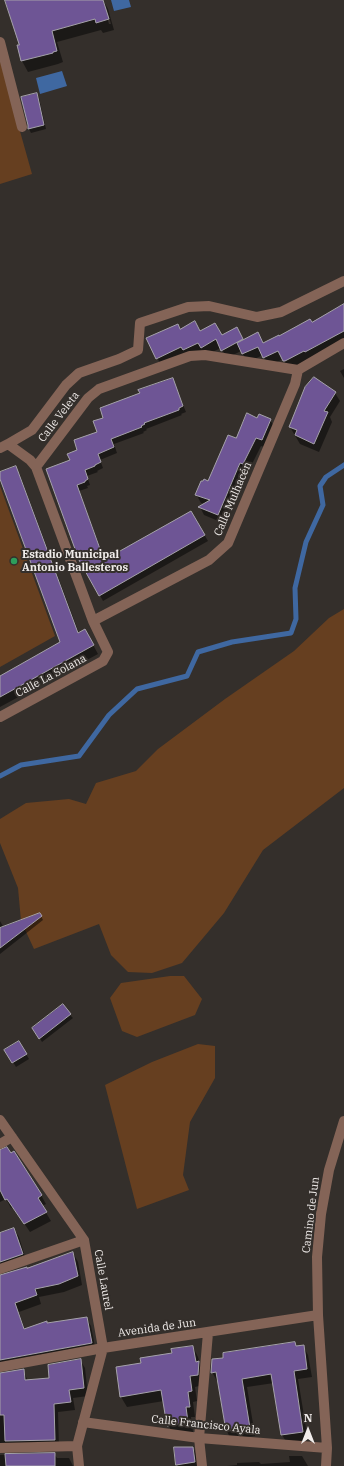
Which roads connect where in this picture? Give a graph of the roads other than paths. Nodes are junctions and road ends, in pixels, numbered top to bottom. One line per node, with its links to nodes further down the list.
1 (0, 42): 2 (street)
2 (22, 127)
3 (344, 281): 6 (street)
4 (344, 344): 5 (street)
5 (298, 370): 7 (street, Calle Veleta); 8 (street, Calle Mulhacén)
6 (4, 446): 7 (street)
7 (36, 467): 8 (street)
8 (93, 621): 9 (street, Calle La Solana)
9 (0, 717)
10 (0, 1120): 12 (street, Calle Laurel)
11 (344, 1121): 16 (street, Camino de Jun)
12 (12, 1137): 13 (street); 14 (street, Calle Laurel)
13 (0, 1144)
14 (84, 1240): 15 (street); 18 (street, Calle Laurel)
15 (0, 1270)
16 (318, 1315): 17 (street, Avenida de Jun); 24 (street, Camino de Jun)
17 (208, 1333): 18 (street, Avenida de Jun); 21 (street)
18 (103, 1348): 19 (street, Avenida de Jun); 20 (street, Calle Laurel)
19 (0, 1367)
20 (83, 1422): 21 (street, Calle Francisco Ayala); 22 (street, Calle Laurel)
21 (199, 1438): 24 (street, Calle Francisco Ayala); 26 (street)
22 (77, 1446): 23 (street); 25 (street, Calle Laurel)
23 (0, 1448)
24 (327, 1448): 27 (street, Camino de Jun)
25 (79, 1466)
26 (202, 1466)
27 (326, 1466)

